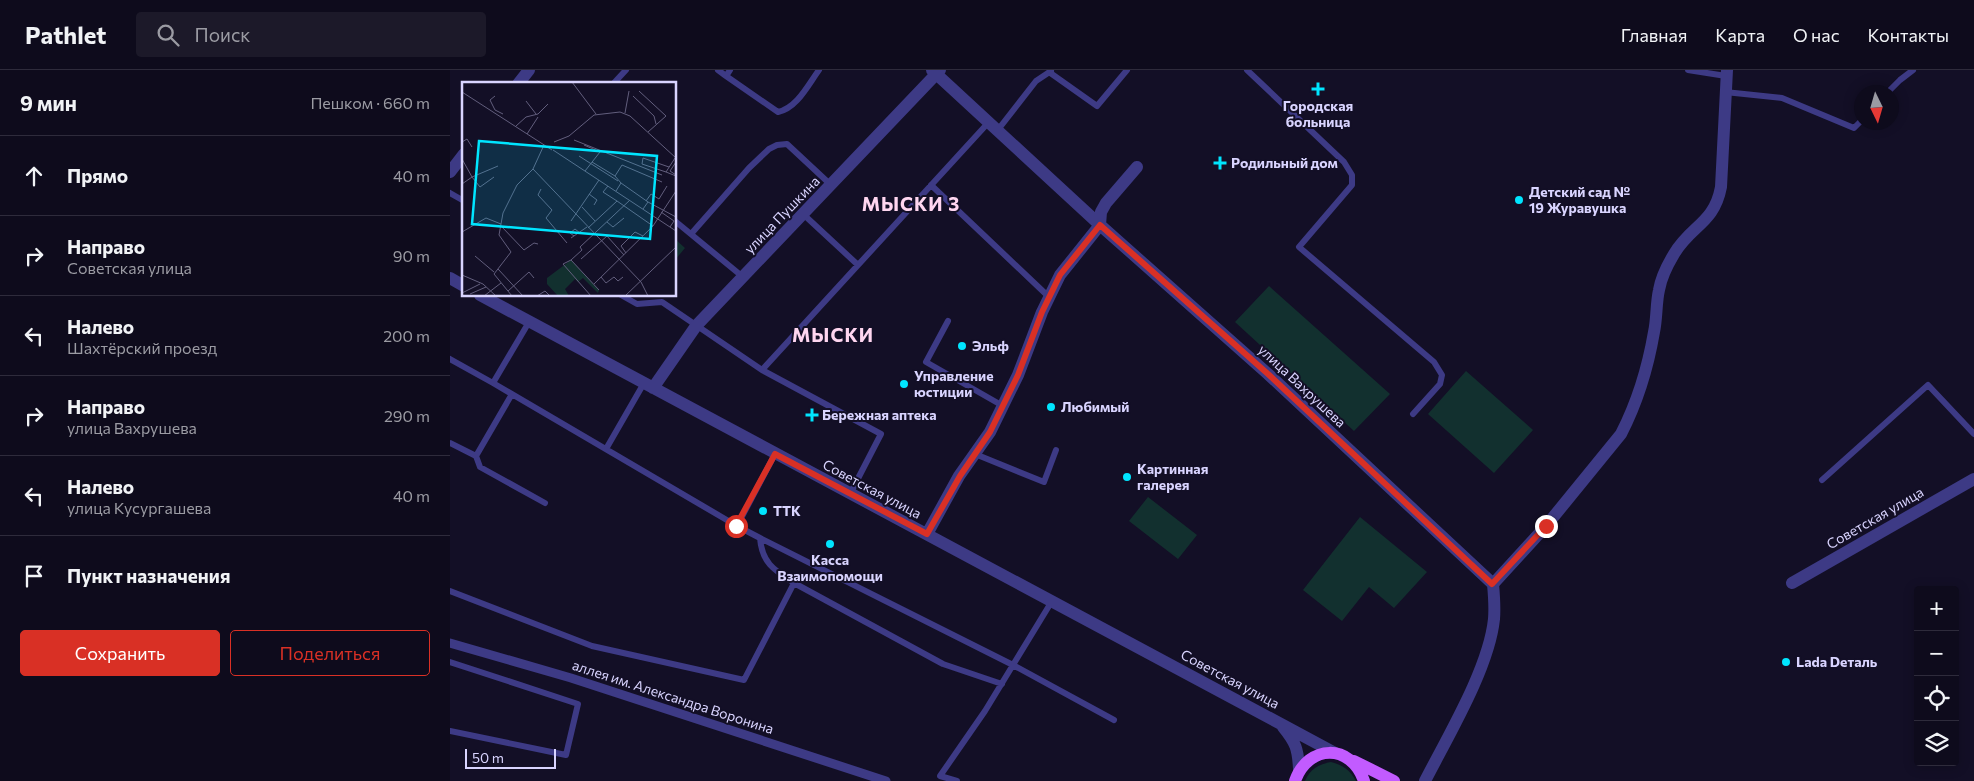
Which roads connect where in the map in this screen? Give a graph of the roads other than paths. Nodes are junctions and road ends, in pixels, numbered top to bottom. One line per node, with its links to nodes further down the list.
1 (530, 70): 13 (street)
2 (626, 70): 14 (lane)
3 (718, 70): 11 (lane)
4 (819, 70): 11 (lane)
5 (1127, 70): 10 (lane)
6 (1247, 70): 46 (lane)
7 (1688, 70): 12 (lane)
8 (1913, 70): 15 (lane)
9 (936, 71): 17 (street, улица Вахрушева); 22 (street, улица Пушкина)
10 (1051, 71): 17 (lane)
11 (728, 73)
12 (1726, 73): 16 (street)
13 (520, 82)
14 (615, 82)
15 (1895, 85)
16 (1725, 92): 18 (lane); 63 (street)
17 (993, 127): 23 (lane); 28 (street, улица Вахрушева)
18 (1854, 128)
19 (462, 157): 21 (street)
20 (1137, 167): 28 (street)
21 (450, 172)
22 (831, 185): 26 (street, улица Пушкина); 29 (lane)
23 (931, 186): 30 (lane); 36 (lane)
24 (450, 193): 25 (lane)
25 (462, 201)
26 (804, 214): 30 (lane); 31 (street, улица Пушкина)
27 (676, 222): 29 (lane)
28 (1100, 225): 36 (street); 63 (street, улица Вахрушева)
29 (691, 234): 31 (lane)
30 (858, 265): 41 (lane)
31 (743, 277): 39 (street, улица Пушкина)
32 (450, 278): 33 (street)
33 (462, 285)
34 (482, 296): 38 (street, Советская улица)
35 (623, 296): 39 (lane)
36 (1049, 297): 45 (street)
37 (948, 321): 45 (lane)
38 (529, 322): 42 (lane); 43 (street, Советская улица)
39 (696, 326): 41 (lane); 43 (street, улица Пушкина)
40 (450, 359): 42 (lane)
41 (762, 370): 56 (lane)
42 (493, 383): 44 (lane)
43 (648, 385): 49 (lane); 51 (street, Советская улица)
44 (512, 394): 49 (lane); 53 (lane)
45 (1002, 406): 52 (street)
46 (1413, 414)
47 (1974, 434): 55 (lane)
48 (450, 443): 53 (lane)
49 (606, 449): 58 (lane)
50 (1056, 450): 52 (lane)
51 (775, 454): 56 (street, Советская улица); 58 (lane)
52 (975, 454): 59 (street)
53 (476, 456): 57 (lane)
54 (1974, 479): 62 (street, Советская улица)
55 (1822, 480)
56 (850, 494): 59 (street, Советская улица)
57 (545, 503)
58 (736, 526): 60 (lane)
59 (927, 534): 65 (street, Советская улица)
60 (760, 538): 61 (lane); 68 (lane)
61 (794, 582): 64 (lane); 69 (lane)
62 (1792, 583)
63 (1492, 584): 80 (street)
64 (450, 591)
65 (1052, 601): 68 (lane); 71 (street, Советская улица)
66 (450, 643): 76 (street, аллея им. Александра Воронина)
67 (450, 662): 72 (lane)
68 (1013, 665): 69 (lane); 70 (lane)
69 (1002, 684): 77 (lane)
70 (1114, 720)
71 (1278, 721): 73 (street, Советская улица); 75 (street)
72 (450, 731)
73 (1335, 753): 74 (main road); 75 (main road)
74 (1348, 758): 78 (main road); 79 (main road)
75 (1297, 775)
76 (886, 781)
77 (957, 781)
78 (1364, 781)
79 (1394, 781)
80 (1425, 781)

